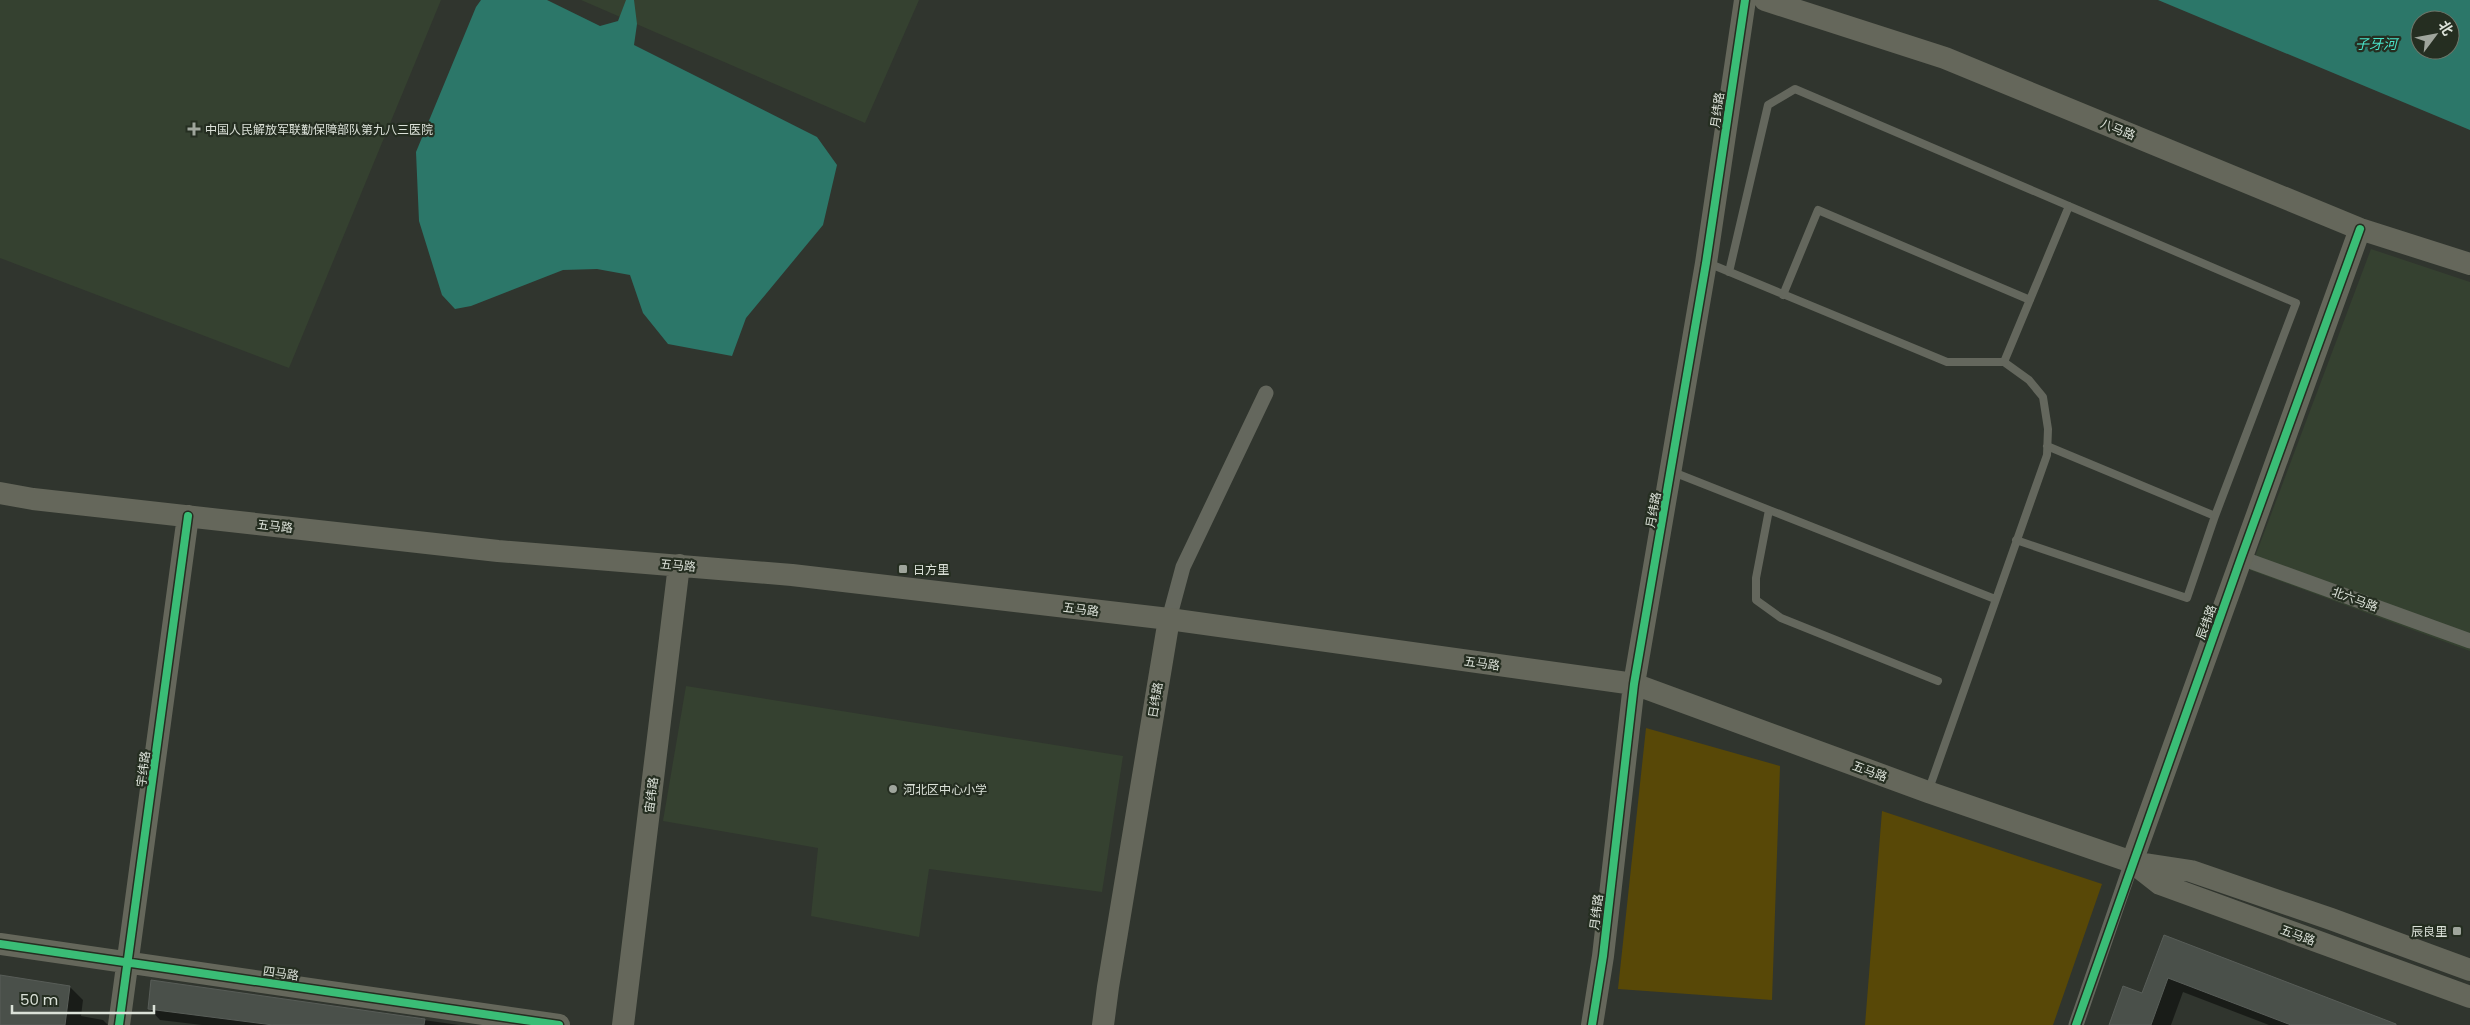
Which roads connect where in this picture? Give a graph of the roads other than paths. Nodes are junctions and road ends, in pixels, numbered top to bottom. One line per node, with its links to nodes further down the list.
1 (1745, 0): 5 (street, 月纬路)
2 (1765, 0): 4 (street, 八马路)
3 (2069, 206): 7 (lane); 9 (lane); 17 (lane)
4 (2360, 228): 6 (street, 八马路); 19 (street, 辰纬路)
5 (1706, 263): 7 (lane); 13 (street, 月纬路)
6 (2470, 264)
7 (1729, 272): 8 (lane)
8 (1783, 295): 9 (lane); 10 (lane)
9 (2030, 300): 10 (lane)
10 (2004, 362): 12 (lane)
11 (1266, 393): 22 (street, 日纬路)
12 (2048, 446): 17 (lane); 18 (lane)
13 (1671, 471): 15 (lane); 25 (street, 月纬路)
14 (0, 493): 16 (street, 五马路)
15 (1769, 510): 21 (lane); 24 (lane)
16 (188, 516): 20 (street, 五马路); 29 (street, 宇纬路)
17 (2215, 516): 18 (lane)
18 (2016, 540): 21 (lane)
19 (2241, 558): 23 (street, 北六马路); 27 (street, 辰纬路)
20 (679, 566): 22 (street, 五马路); 34 (street, 宙纬路)
21 (1995, 600): 26 (lane)
22 (1169, 619): 25 (street, 五马路); 35 (street, 日纬路)
23 (2470, 641)
24 (1938, 681)
25 (1634, 684): 26 (street, 五马路); 36 (street, 月纬路)
26 (1928, 792): 27 (street, 五马路)
27 (2132, 862): 30 (street, 五马路); 31 (street, 五马路); 37 (street, 辰纬路)
28 (0, 944): 29 (street, 四马路)
29 (129, 963): 32 (street, 宇纬路); 33 (street, 四马路)
30 (2470, 970)
31 (2470, 997)
32 (119, 1025)
33 (559, 1025)
34 (622, 1025)
35 (1103, 1025)
36 (1592, 1025)
37 (2076, 1025)

